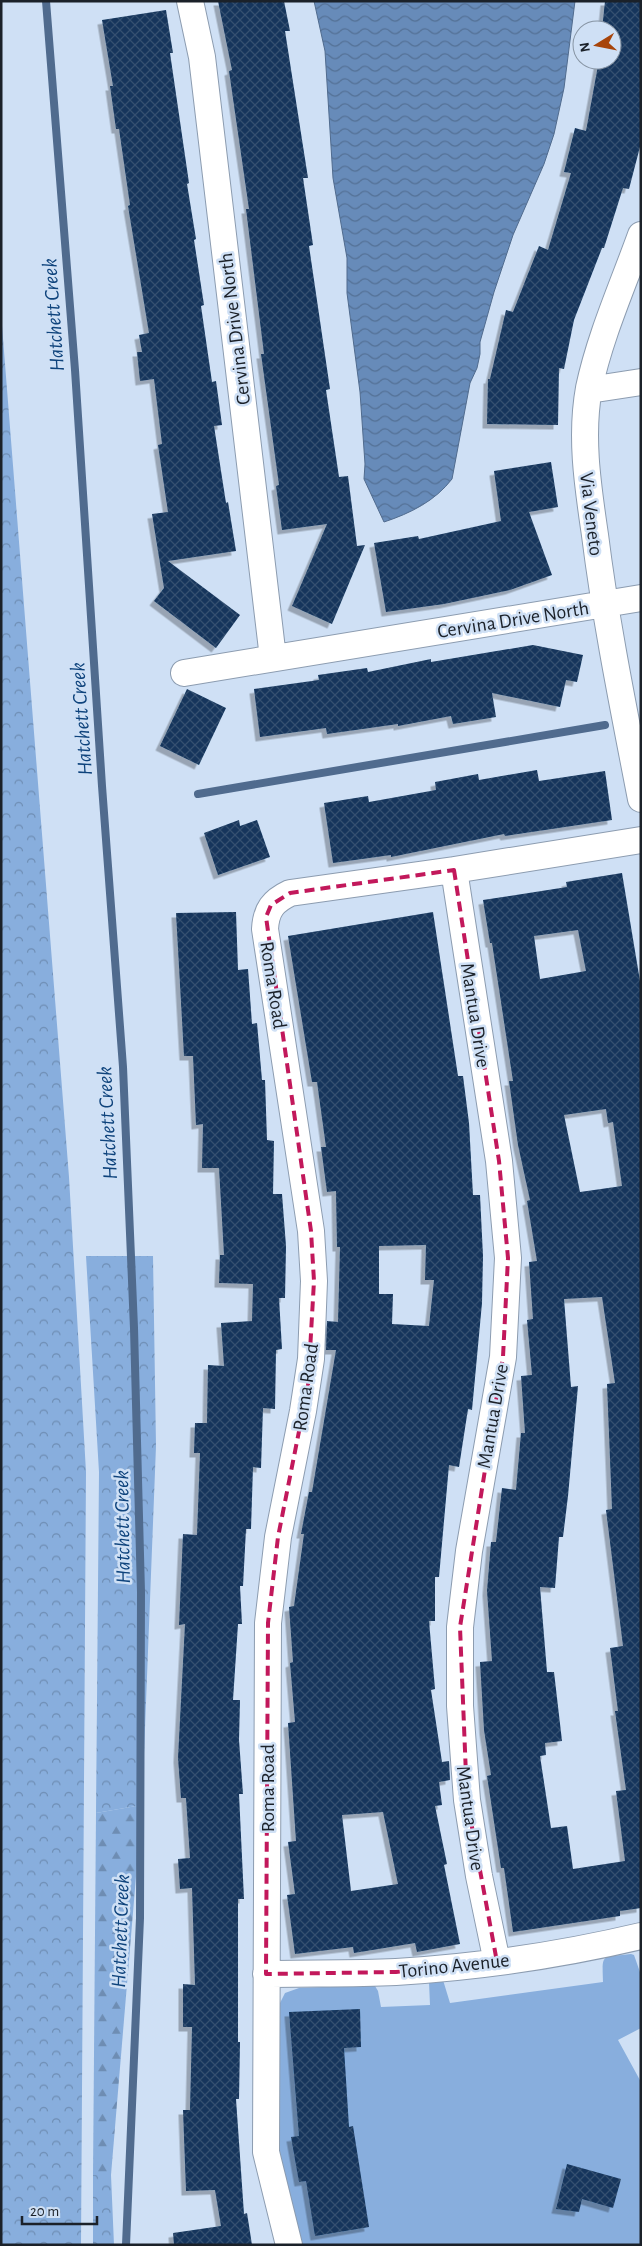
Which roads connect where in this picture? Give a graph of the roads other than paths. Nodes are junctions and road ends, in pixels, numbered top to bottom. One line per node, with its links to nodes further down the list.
1 (190, 1): 7 (street, Cervina Drive North)
2 (641, 235): 4 (street, Via Veneto)
3 (641, 382): 4 (street)
4 (589, 390): 6 (street, Via Veneto)
5 (641, 598): 6 (street, Cervina Drive North)
6 (605, 604): 7 (street, Cervina Drive North); 9 (street, Via Veneto)
7 (273, 658): 8 (street, Cervina Drive North)
8 (184, 673)
9 (641, 799)
10 (641, 840): 11 (street, Roma Road)
11 (454, 870): 13 (street, Mantua Drive); 14 (street, Roma Road)
12 (641, 1936): 13 (street, Torino Avenue)
13 (497, 1962): 14 (street, Torino Avenue)
14 (266, 1974): 15 (street, Roma Road)
15 (289, 2245)

